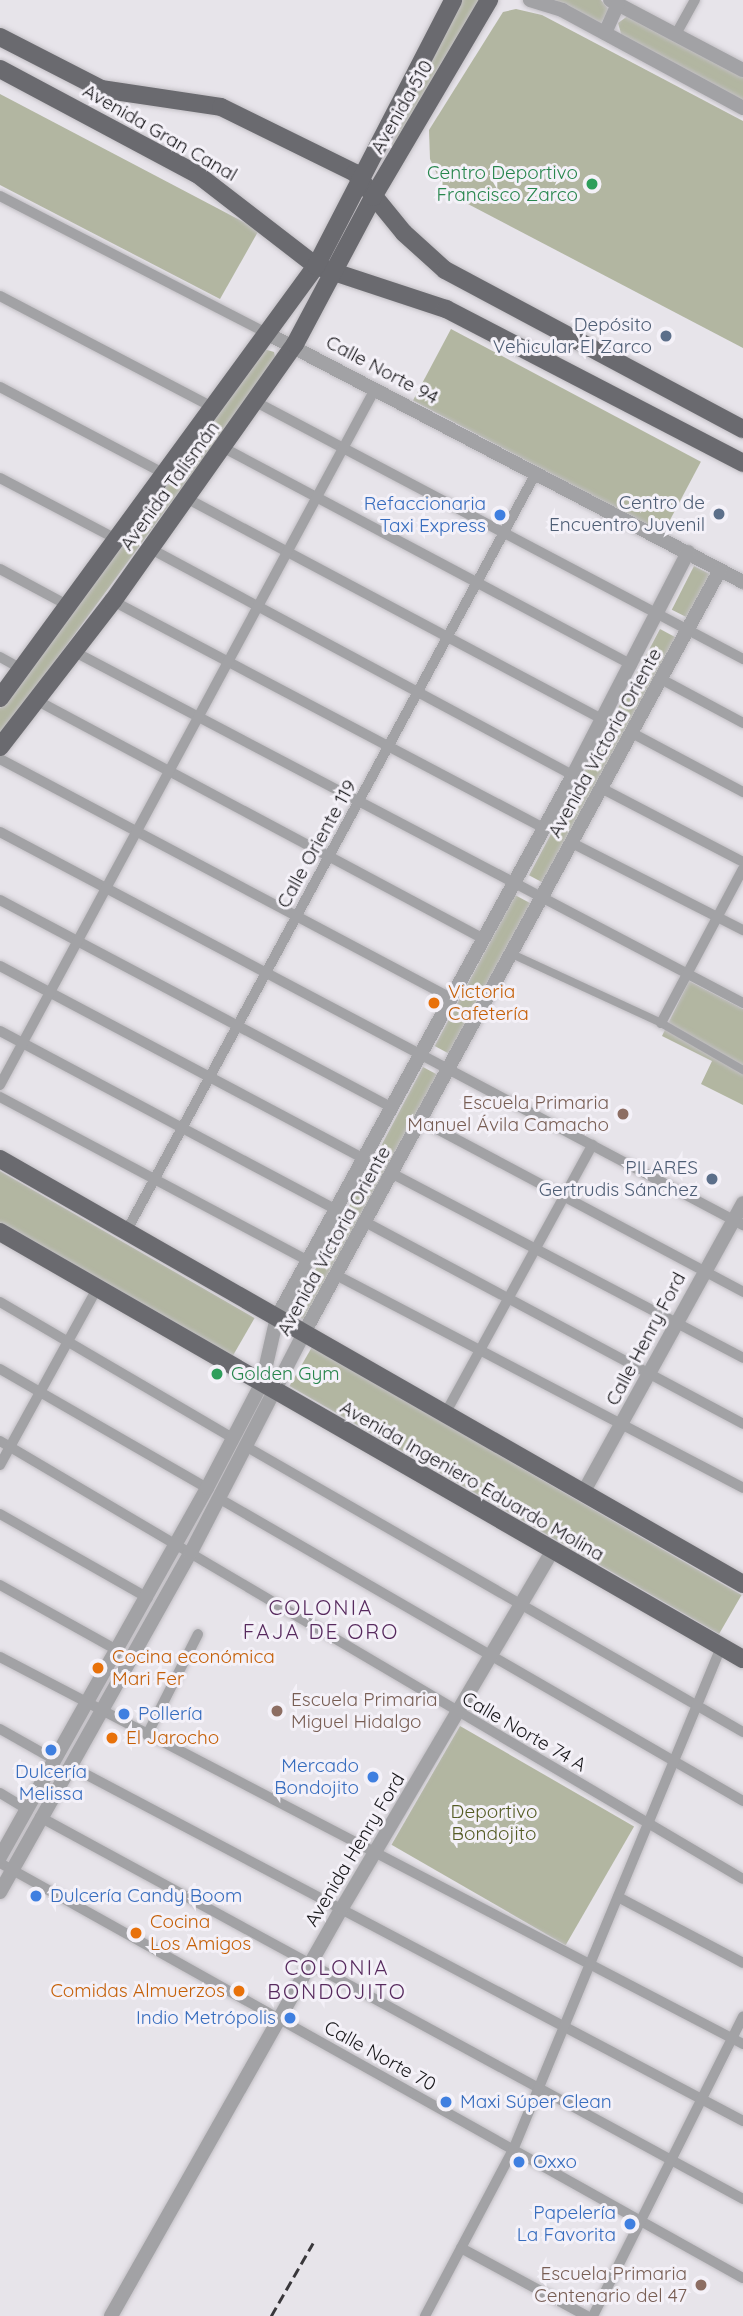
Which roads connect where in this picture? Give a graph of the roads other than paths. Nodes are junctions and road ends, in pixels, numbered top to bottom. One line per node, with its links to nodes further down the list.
1 (453, 0): 12 (main road, Avenida 510)
2 (489, 0): 14 (main road, Avenida 510)
3 (530, 0): 6 (street)
4 (695, 0): 7 (street)
5 (614, 2): 6 (street); 7 (street)
6 (605, 33): 11 (street)
7 (676, 34): 10 (street)
8 (0, 37): 12 (main road, Avenida Gran Canal)
9 (0, 69): 16 (main road, Avenida Gran Canal)
10 (743, 70)
11 (743, 107)
12 (362, 182): 14 (main road, Avenida Gran Canal); 15 (main road, Avenida 510)
13 (0, 195): 19 (street, Calle Norte 94)
14 (373, 197): 15 (main road, Avenida 510); 25 (main road, Avenida Gran Canal)
15 (344, 232): 16 (main road, Avenida Talismán); 17 (main road, Avenida Talismán)
16 (316, 266): 17 (main road, Avenida Gran Canal); 19 (main road, Avenida Talismán)
17 (335, 269): 20 (main road, Avenida Talismán); 28 (main road, Avenida Gran Canal)
18 (0, 296): 24 (street)
19 (268, 334): 20 (street, Calle Norte 94); 24 (main road, Avenida Talismán)
20 (295, 344): 22 (street, Calle Norte 94); 23 (main road, Avenida Talismán)
21 (0, 387): 29 (street)
22 (375, 389): 27 (street); 30 (street, Calle Norte 94)
23 (256, 402): 26 (main road, Avenida Talismán); 27 (street)
24 (212, 407): 29 (main road, Avenida Talismán)
25 (743, 429)
26 (224, 448): 32 (main road, Avenida Talismán); 33 (street)
27 (343, 449): 33 (street); 34 (street)
28 (743, 463)
29 (163, 473): 35 (main road, Avenida Talismán)
30 (536, 473): 34 (street, Calle Oriente 119); 37 (street, Calle Norte 94)
31 (0, 478): 35 (street)
32 (188, 499): 36 (main road, Avenida Talismán); 38 (street)
33 (317, 499): 38 (street); 42 (street)
34 (505, 536): 42 (street, Calle Oriente 119); 46 (street)
35 (116, 538): 44 (main road, Avenida Talismán)
36 (151, 549): 43 (main road, Avenida Talismán); 45 (street)
37 (688, 552): 40 (street, Calle Norte 94); 46 (street, Avenida Victoria Oriente)
38 (287, 553): 45 (street); 48 (street)
39 (0, 569): 44 (street)
40 (720, 569): 41 (street, Calle Norte 94); 47 (street, Avenida Victoria Oriente)
41 (743, 582)
42 (479, 583): 48 (street, Calle Oriente 119); 53 (street)
43 (113, 601): 49 (main road, Avenida Talismán); 52 (street)
44 (67, 604): 54 (main road, Avenida Talismán)
45 (259, 607): 52 (street); 56 (street)
46 (657, 616): 47 (street); 53 (street, Avenida Victoria Oriente)
47 (689, 629): 51 (street); 55 (street, Avenida Victoria Oriente)
48 (449, 638): 56 (street, Calle Oriente 119); 60 (street)
49 (75, 652): 58 (main road, Avenida Talismán); 59 (street)
50 (0, 657): 54 (street)
51 (743, 659)
52 (229, 662): 59 (street); 64 (street)
53 (632, 665): 60 (street, Avenida Victoria Oriente)
54 (20, 668): 57 (main road, Avenida Talismán)
55 (661, 679): 61 (street); 62 (street, Avenida Victoria Oriente)
56 (420, 692): 64 (street, Calle Oriente 119); 67 (street)
57 (0, 698)
58 (36, 700): 63 (main road, Avenida Talismán); 66 (street)
59 (199, 718): 66 (street); 70 (street)
60 (603, 720): 67 (street, Avenida Victoria Oriente)
61 (743, 723)
62 (632, 733): 68 (street, Avenida Victoria Oriente); 69 (street)
63 (0, 747)
64 (391, 747): 70 (street, Calle Oriente 119); 71 (street)
65 (0, 759): 72 (street)
66 (170, 770): 72 (street); 75 (street)
67 (573, 775): 71 (street, Avenida Victoria Oriente)
68 (601, 788): 74 (street, Avenida Victoria Oriente); 76 (street)
69 (743, 792)
70 (360, 802): 75 (street, Calle Oriente 119); 78 (street)
71 (543, 828): 78 (street, Avenida Victoria Oriente)
72 (137, 830): 79 (street); 82 (street)
73 (0, 832): 79 (street)
74 (572, 843): 80 (street, Avenida Victoria Oriente); 83 (street)
75 (331, 856): 82 (street, Calle Oriente 119); 85 (street)
76 (743, 862)
77 (743, 869): 83 (street)
78 (512, 881): 80 (street); 85 (street, Avenida Victoria Oriente)
79 (105, 890): 86 (street); 89 (street)
80 (542, 897): 87 (street, Avenida Victoria Oriente); 90 (street)
81 (0, 901): 86 (street)
82 (297, 916): 89 (street, Calle Oriente 119); 92 (street)
83 (716, 916): 84 (street); 90 (street)
84 (743, 930)
85 (482, 938): 92 (street, Avenida Victoria Oriente)
86 (78, 940): 91 (street); 95 (street)
87 (512, 954): 94 (street); 100 (street, Avenida Victoria Oriente)
88 (0, 966): 91 (street)
89 (267, 972): 95 (street, Calle Oriente 119); 98 (street)
90 (687, 973): 93 (street); 94 (street)
91 (50, 992): 97 (street); 101 (street)
92 (451, 998): 98 (street, Avenida Victoria Oriente)
93 (743, 1003)
94 (661, 1023): 99 (street)
95 (238, 1026): 101 (street, Calle Oriente 119); 104 (street)
96 (0, 1031): 97 (street)
97 (22, 1042): 102 (street); 106 (street)
98 (420, 1055): 100 (street); 104 (street, Avenida Victoria Oriente)
99 (743, 1070)
100 (449, 1071): 105 (street, Avenida Victoria Oriente); 107 (street)
101 (210, 1076): 106 (street, Calle Oriente 119); 108 (street)
102 (0, 1085)
103 (0, 1097): 111 (street)
104 (391, 1107): 108 (street, Avenida Victoria Oriente)
105 (422, 1121): 110 (street, Avenida Victoria Oriente); 112 (street)
106 (182, 1128): 111 (street, Calle Oriente 119); 114 (street)
107 (592, 1145): 112 (street); 115 (street)
108 (363, 1158): 114 (street, Avenida Victoria Oriente)
109 (0, 1159): 117 (main road)
110 (393, 1174): 116 (street, Avenida Victoria Oriente); 119 (street)
111 (155, 1180): 117 (street, Calle Oriente 119); 120 (street)
112 (564, 1197): 119 (street); 121 (street)
113 (743, 1203): 115 (street, Calle Henry Ford)
114 (335, 1209): 120 (street, Avenida Victoria Oriente)
115 (738, 1222): 121 (street, Calle Henry Ford)
116 (367, 1223): 122 (street, Avenida Victoria Oriente); 125 (street)
117 (127, 1230): 127 (main road)
118 (0, 1232): 123 (main road, Avenida Ingeniero Eduardo Molina)
119 (536, 1248): 125 (street); 128 (street)
120 (308, 1261): 127 (street, Avenida Victoria Oriente)
121 (704, 1272): 124 (street); 128 (street, Calle Henry Ford)
122 (338, 1276): 129 (street, Avenida Victoria Oriente); 131 (street)
123 (98, 1287): 130 (street); 135 (main road, Avenida Ingeniero Eduardo Molina)
124 (743, 1292)
125 (508, 1299): 131 (street); 134 (street)
126 (0, 1302): 130 (street)
127 (277, 1317): 129 (main road); 135 (street, Avenida Victoria Oriente)
128 (677, 1323): 132 (street); 134 (street, Calle Henry Ford)
129 (304, 1333): 135 (street, Avenida Victoria Oriente); 137 (main road)
130 (70, 1341): 136 (street); 140 (street)
131 (480, 1350): 137 (street); 138 (street)
132 (743, 1358)
133 (0, 1369): 136 (street)
134 (649, 1374): 138 (street, Calle Henry Ford); 139 (street)
135 (269, 1387): 140 (street, Avenida Victoria Oriente); 142 (street, Avenida Victoria Oriente); 150 (main road, Avenida Ingeniero Eduardo Molina)
136 (41, 1391): 141 (street); 144 (street)
137 (445, 1414): 146 (main road)
138 (622, 1424): 145 (street); 146 (street, Calle Henry Ford)
139 (743, 1424)
140 (233, 1438): 144 (street, Avenida Victoria Oriente)
141 (5, 1444): 143 (street); 149 (street, Calle Norte 74 A)
142 (247, 1447): 147 (street, Avenida Victoria Oriente); 155 (street)
143 (0, 1465)
144 (207, 1488): 149 (street, Avenida Victoria Oriente)
145 (743, 1488)
146 (583, 1493): 152 (main road)
147 (220, 1499): 151 (street, Avenida Victoria Oriente); 160 (street)
148 (0, 1514): 154 (street)
149 (177, 1544): 151 (street, Calle Norte 74 A); 154 (street, Avenida Victoria Oriente)
150 (552, 1552): 155 (street, Avenida Henry Ford); 157 (main road, Avenida Ingeniero Eduardo Molina)
151 (190, 1554): 164 (street, Avenida Victoria Oriente); 165 (street, Calle Norte 74 A)
152 (743, 1584)
153 (0, 1585): 158 (street)
154 (148, 1598): 158 (street, Avenida Victoria Oriente)
155 (522, 1606): 160 (street, Avenida Henry Ford); 163 (street)
156 (198, 1634): 168 (street)
157 (721, 1647): 161 (main road, Avenida Ingeniero Eduardo Molina); 163 (street)
158 (117, 1650): 162 (street, Avenida Victoria Oriente)
159 (0, 1657): 162 (street)
160 (491, 1657): 165 (street, Avenida Henry Ford); 170 (street)
161 (743, 1659)
162 (85, 1704): 164 (street); 169 (street, Avenida Victoria Oriente)
163 (697, 1705): 167 (street); 170 (street)
164 (100, 1712): 168 (street); 171 (street, Avenida Victoria Oriente)
165 (458, 1714): 176 (street, Calle Norte 74 A); 177 (street, Avenida Henry Ford)
166 (0, 1729): 169 (street)
167 (743, 1732)
168 (147, 1735): 177 (street)
169 (55, 1760): 174 (street, Avenida Victoria Oriente)
170 (674, 1762): 173 (street); 176 (street)
171 (70, 1766): 175 (street, Avenida Victoria Oriente); 183 (street)
172 (0, 1793): 174 (street)
173 (743, 1801)
174 (27, 1809): 178 (street, Avenida Victoria Oriente)
175 (40, 1817): 179 (street, Avenida Victoria Oriente); 185 (street)
176 (648, 1825): 180 (street, Calle Norte 74 A); 182 (street)
177 (374, 1855): 183 (street, Avenida Henry Ford); 186 (street)
178 (0, 1857)
179 (6, 1867): 181 (street, Avenida Victoria Oriente); 188 (street, Calle Norte 70)
180 (743, 1879)
181 (0, 1892)
182 (618, 1897): 184 (street); 186 (street)
183 (342, 1908): 185 (street, Avenida Henry Ford); 189 (street)
184 (743, 1963)
185 (310, 1964): 188 (street, Avenida Henry Ford); 192 (street)
186 (590, 1966): 189 (street); 190 (street)
187 (743, 2017): 190 (street)
188 (278, 2019): 195 (street, Calle Norte 70); 202 (street, Avenida Henry Ford)
189 (564, 2026): 192 (street); 193 (street)
190 (732, 2039): 191 (street); 193 (street)
191 (743, 2044)
192 (539, 2088): 195 (street); 196 (street)
193 (703, 2100): 194 (street); 196 (street)
194 (743, 2121)
195 (513, 2150): 198 (street, Calle Norte 70); 199 (street)
196 (673, 2160): 197 (street); 198 (street)
197 (743, 2199)
198 (642, 2221): 200 (street, Calle Norte 70); 204 (street)
199 (461, 2248): 201 (street); 203 (street)
200 (743, 2278)
201 (427, 2315)
202 (111, 2316)
203 (587, 2316)
204 (593, 2316)

